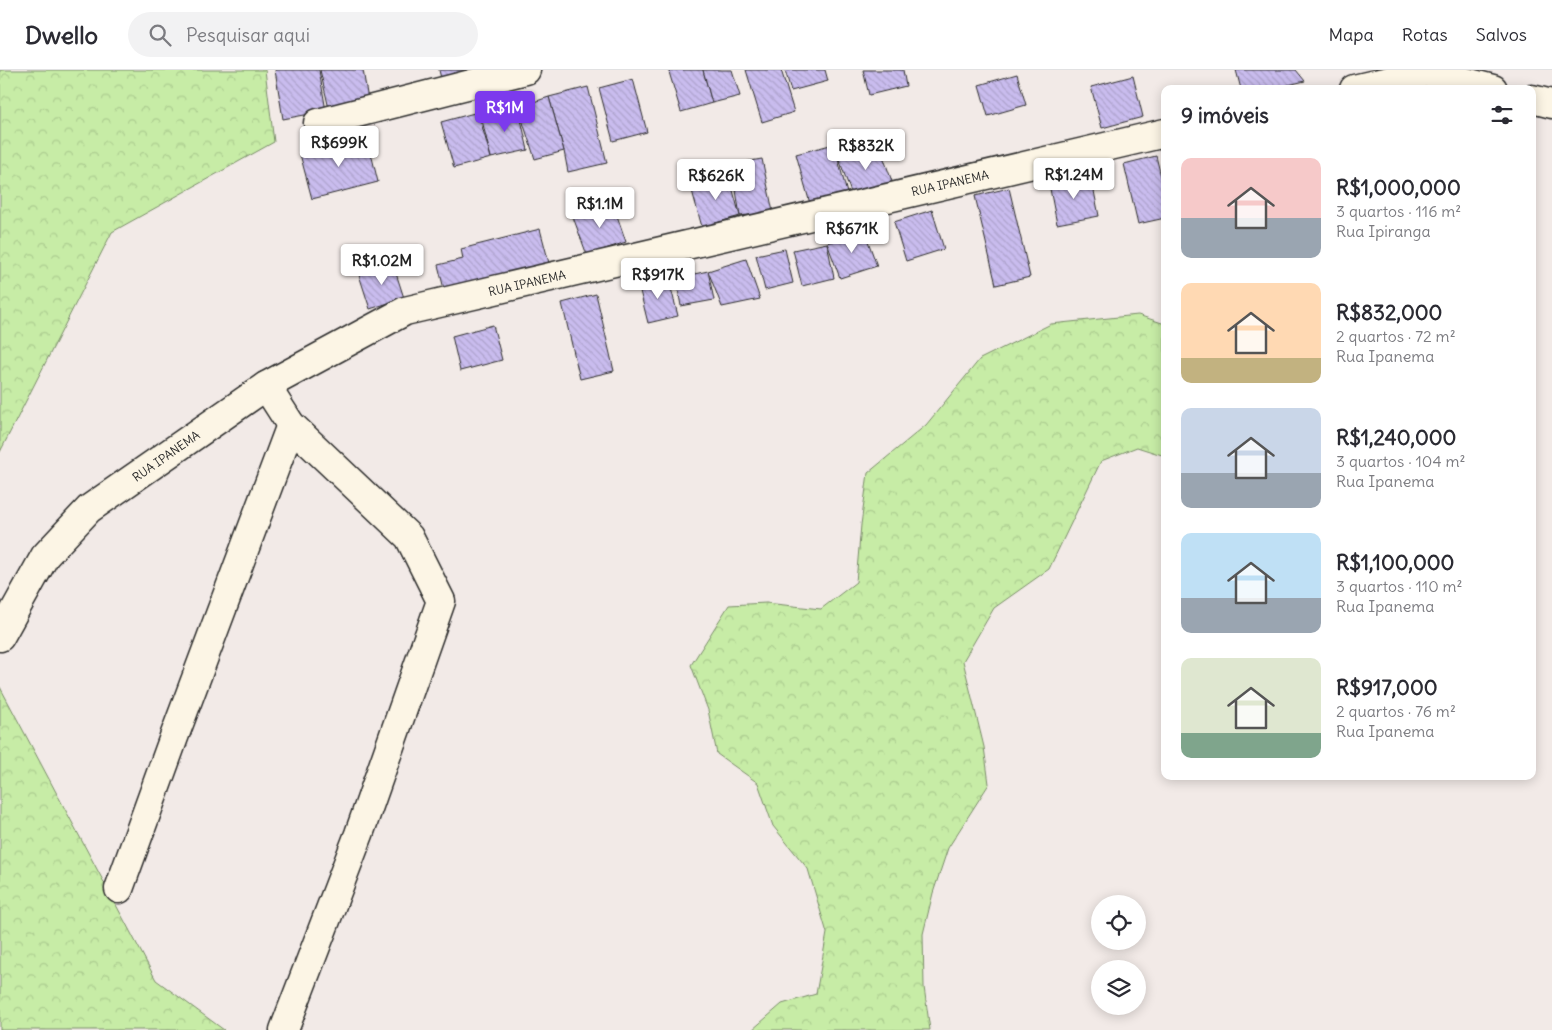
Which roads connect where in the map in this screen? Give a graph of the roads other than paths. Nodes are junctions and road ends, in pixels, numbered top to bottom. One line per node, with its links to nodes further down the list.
1 (526, 70): 7 (street)
2 (1424, 71): 3 (street); 4 (street)
3 (1370, 85)
4 (1478, 85)
5 (1536, 100): 6 (street)
6 (1552, 104)
7 (318, 123)
8 (1161, 134): 9 (street, RUA IPANEMA)
9 (266, 386): 10 (street); 11 (street, RUA IPANEMA)
10 (291, 425): 12 (street); 13 (street)
11 (0, 637)
12 (119, 889)
13 (284, 1030)

